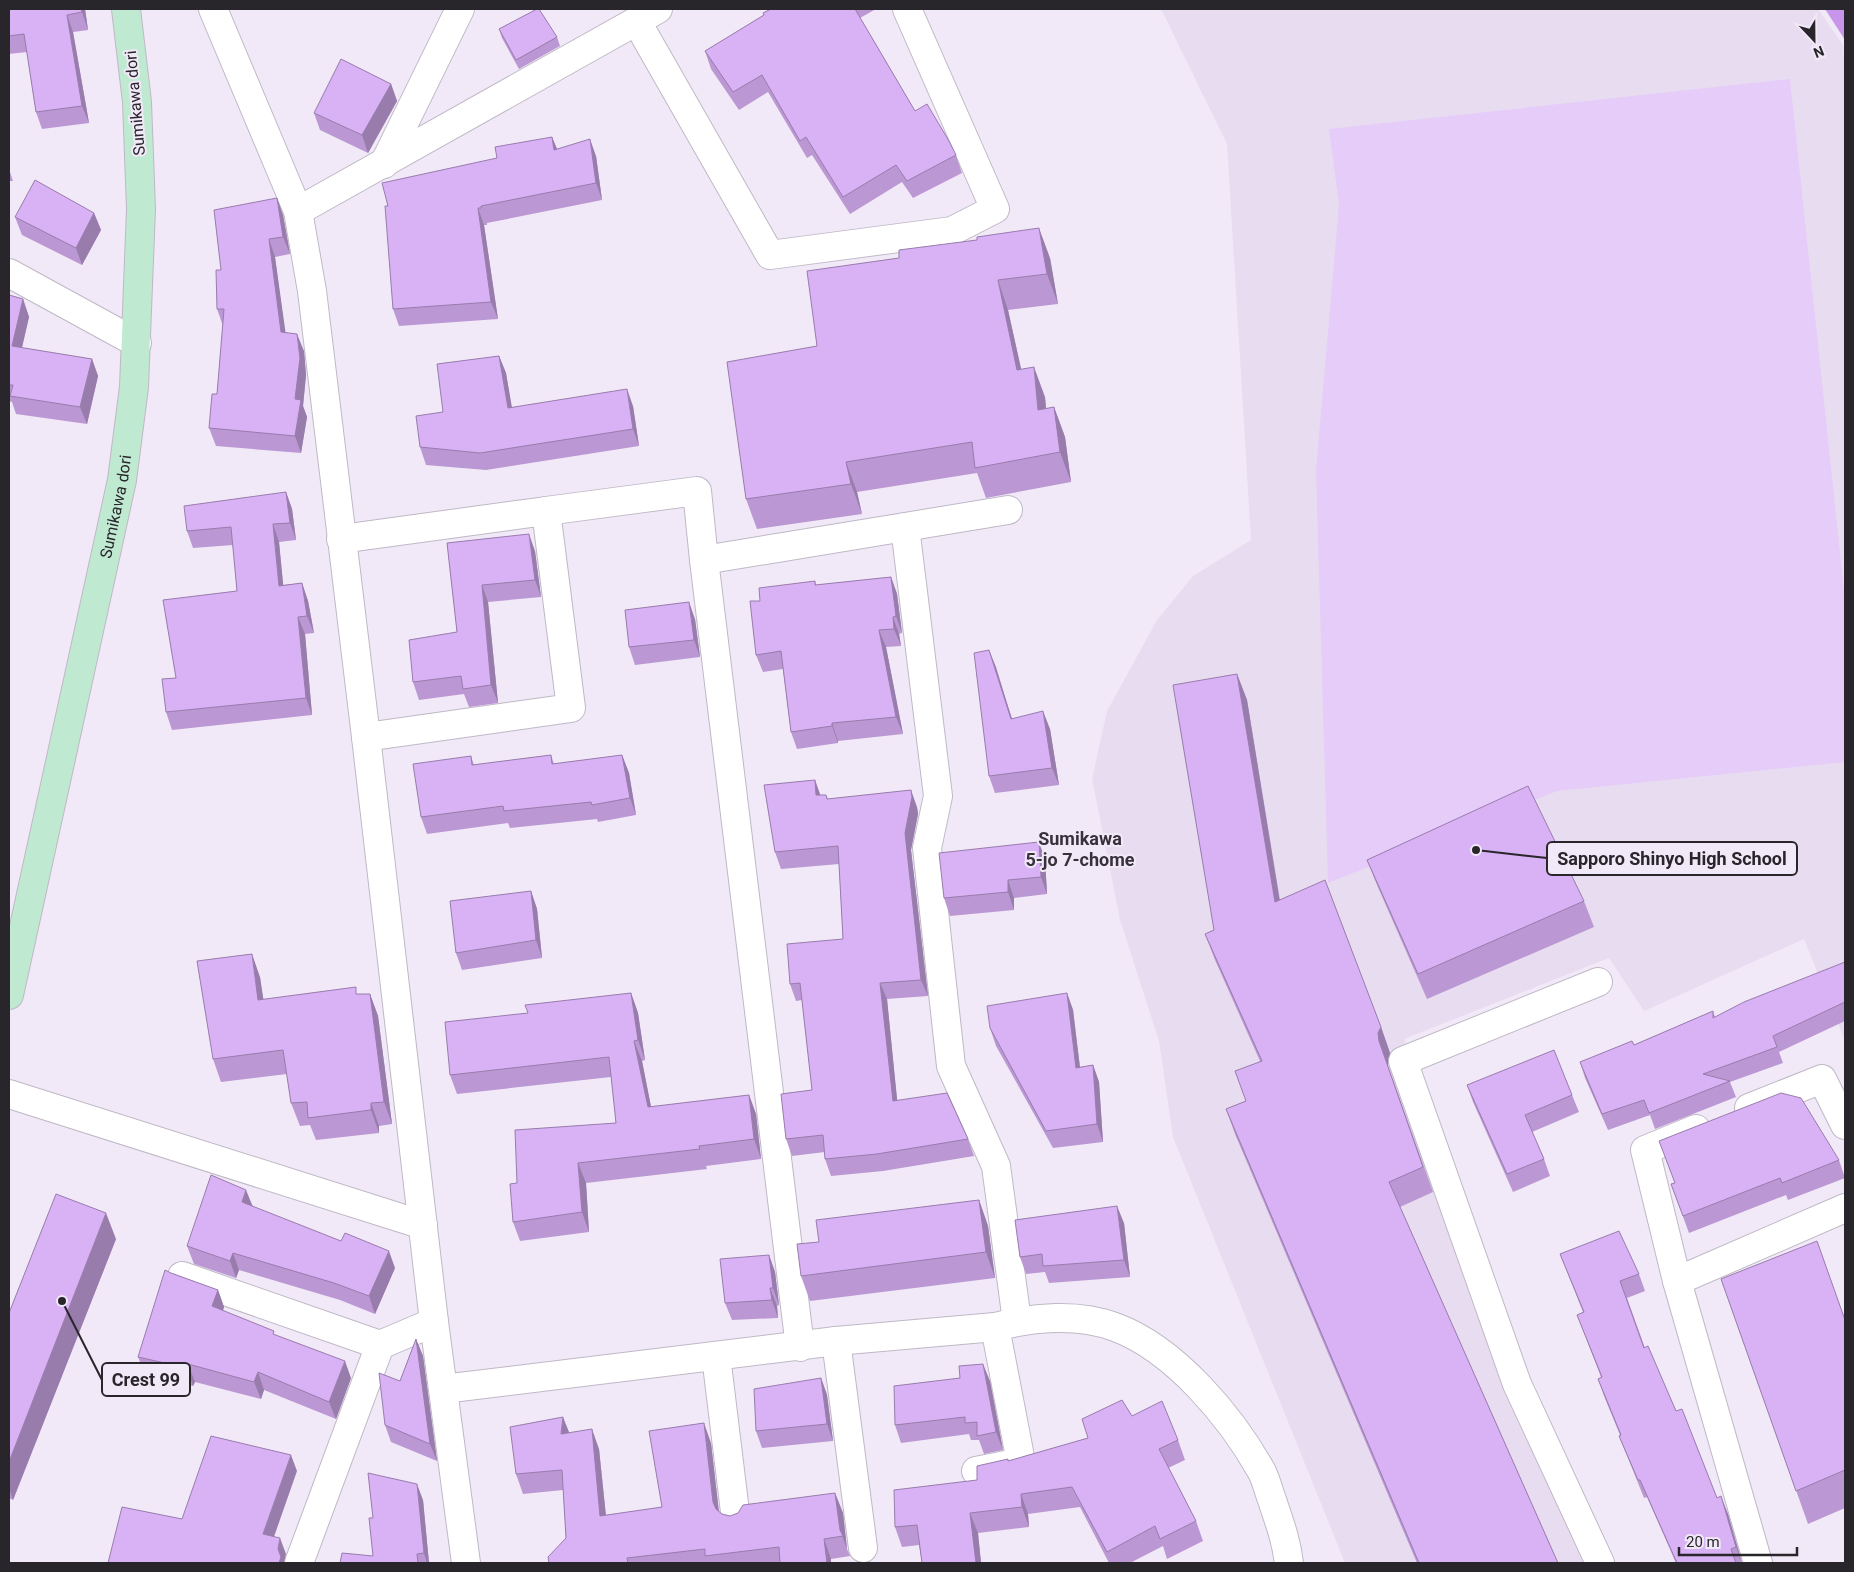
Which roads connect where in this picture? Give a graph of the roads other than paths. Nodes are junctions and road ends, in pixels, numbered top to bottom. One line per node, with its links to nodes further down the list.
1 (126, 9): 9 (street, Sumikawa dori)
2 (213, 9): 7 (street)
3 (460, 9): 6 (street)
4 (907, 9): 5 (street)
5 (648, 15): 6 (street)
6 (384, 164): 7 (street)
7 (298, 212): 13 (street)
8 (9, 274): 9 (street)
9 (136, 343): 17 (street, Sumikawa dori)
10 (1008, 510): 12 (street)
11 (546, 511): 13 (street); 14 (street); 15 (street)
12 (905, 528): 14 (street); 25 (street)
13 (341, 539): 15 (street)
14 (704, 560): 28 (street)
15 (366, 737): 21 (street)
16 (1598, 982): 37 (street)
17 (9, 994)
18 (9, 1094): 21 (street)
19 (1845, 1125): 23 (street)
20 (1845, 1208): 23 (street)
21 (423, 1225): 24 (street)
22 (182, 1276): 27 (street)
23 (1677, 1281): 38 (street)
24 (434, 1322): 27 (street); 30 (street)
25 (1006, 1324): 26 (street); 31 (street); 36 (street)
26 (836, 1342): 28 (street); 33 (street)
27 (380, 1345): 34 (street)
28 (800, 1347): 29 (street)
29 (716, 1356): 30 (street); 32 (street)
30 (443, 1389): 35 (street)
31 (976, 1471)
32 (736, 1520)
33 (863, 1548)
34 (299, 1563)
35 (466, 1563)
36 (1289, 1563)
37 (1600, 1563)
38 (1758, 1563)

